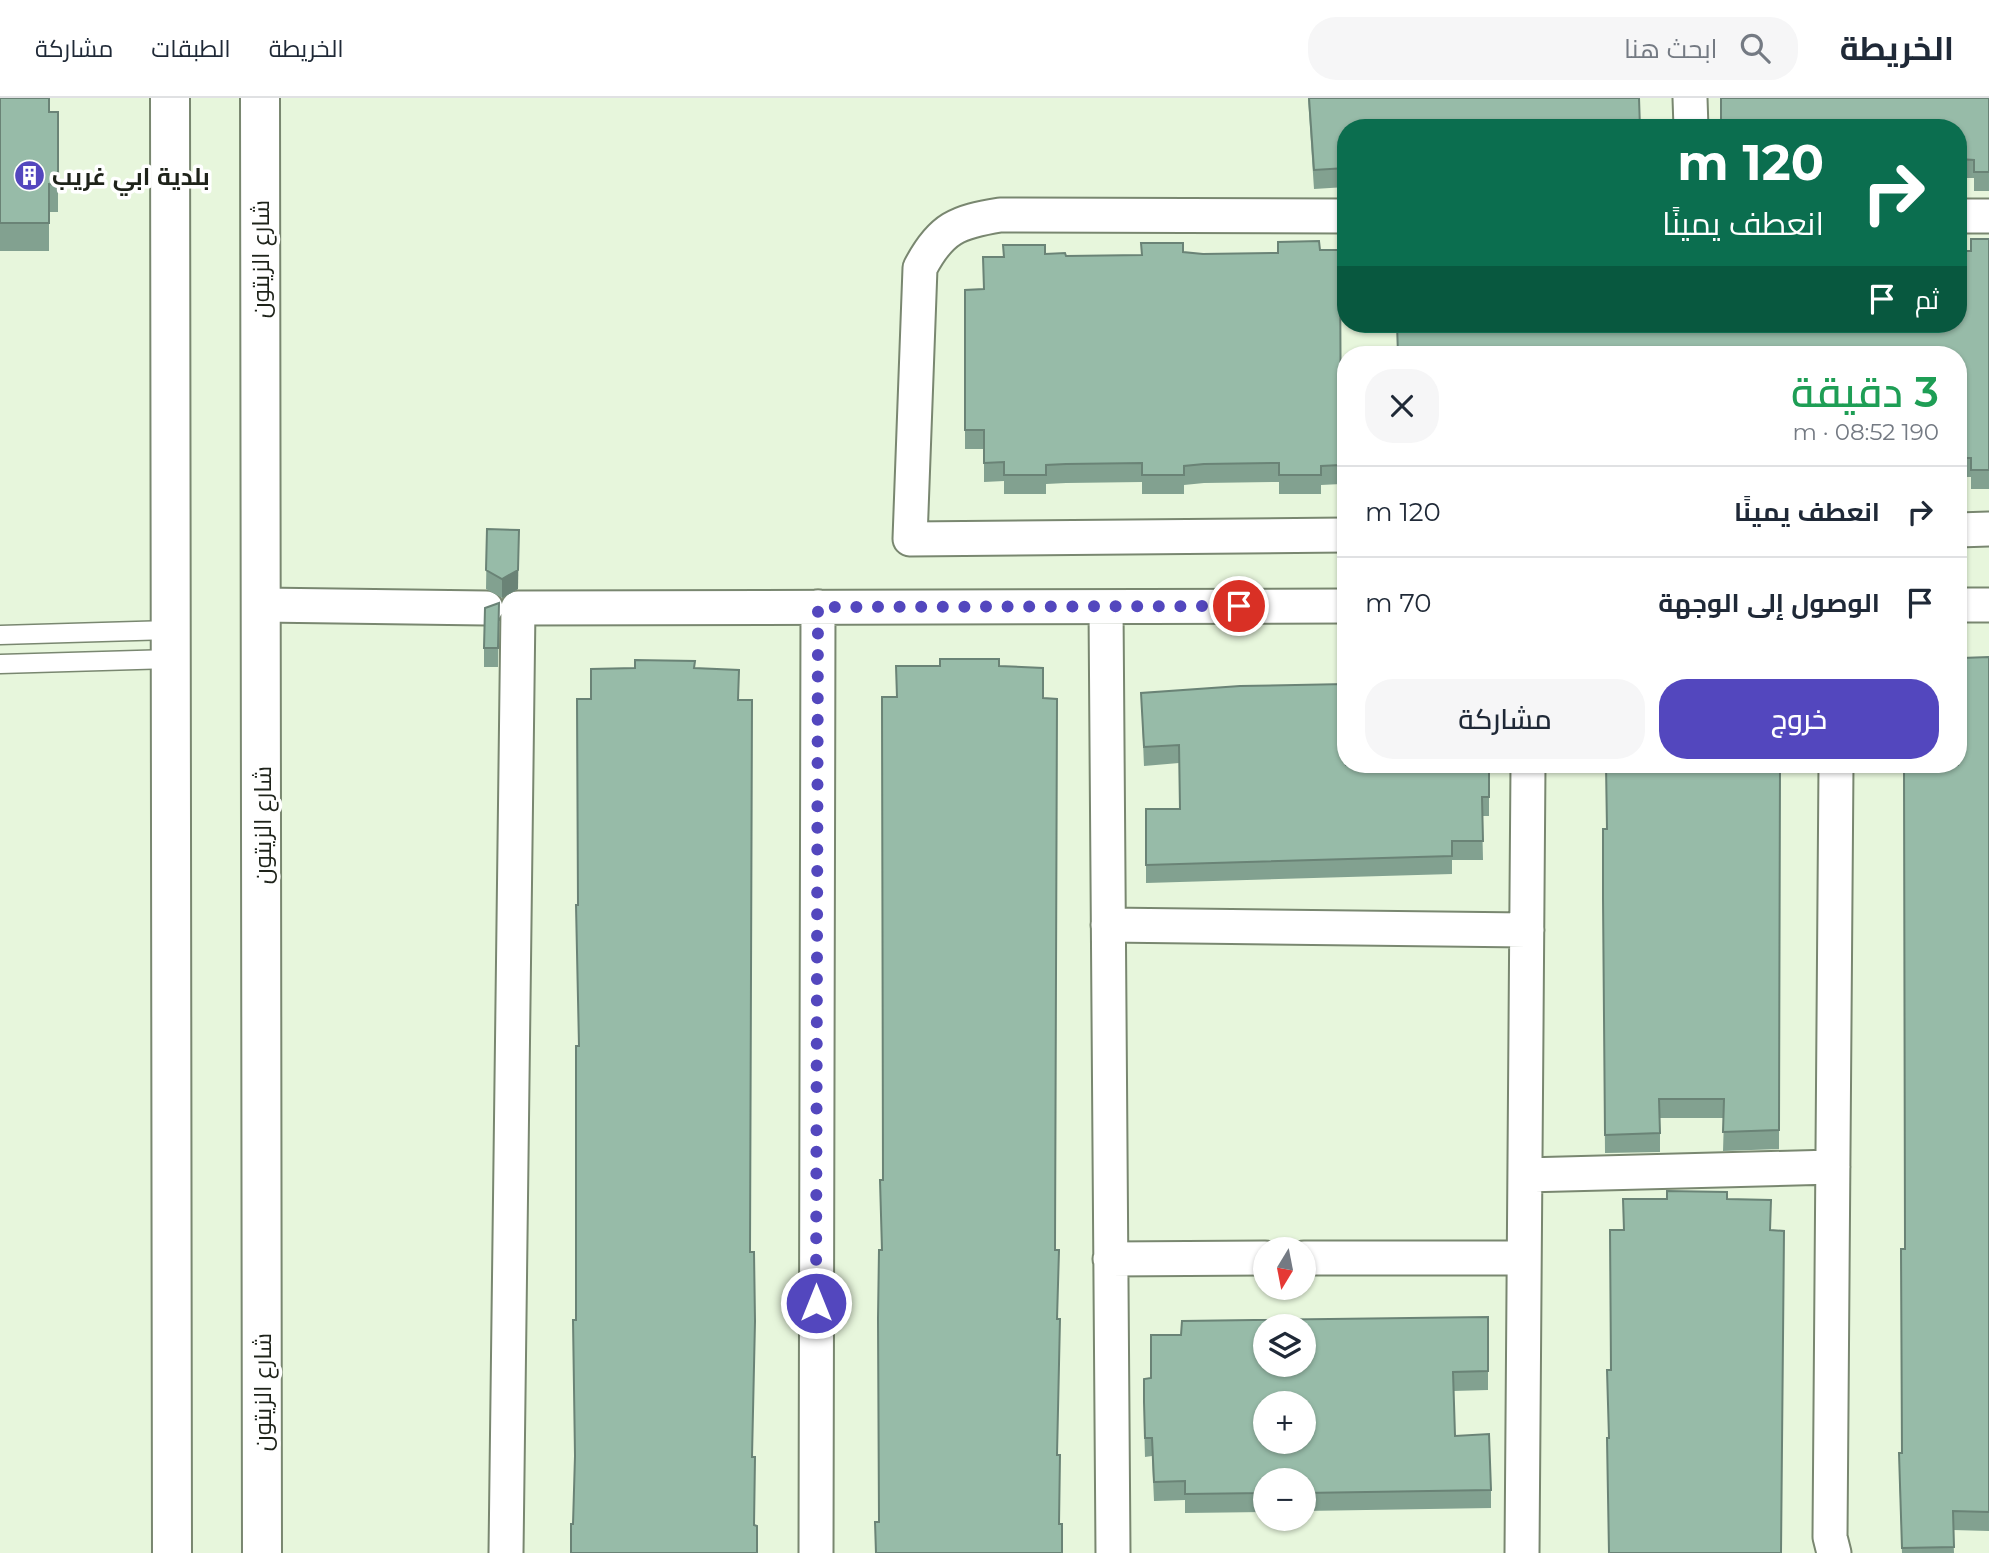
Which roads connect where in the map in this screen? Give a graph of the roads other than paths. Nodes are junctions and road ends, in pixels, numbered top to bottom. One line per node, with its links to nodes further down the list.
1 (170, 98): 19 (main road)
2 (260, 98): 11 (main road, شارع الزيتون)
3 (1690, 98): 4 (street)
4 (1690, 119)
5 (1337, 216): 10 (street)
6 (1967, 216): 7 (street)
7 (1989, 216)
8 (1989, 529): 9 (street)
9 (1967, 530)
10 (1337, 535)
11 (262, 605): 17 (street); 32 (main road, شارع الزيتون)
12 (1337, 606): 16 (street)
13 (1967, 606): 14 (street)
14 (1989, 606)
15 (818, 607): 16 (street); 33 (street); 34 (street)
16 (1106, 607): 23 (street)
17 (486, 608)
18 (0, 635): 19 (lane)
19 (170, 645): 20 (lane); 31 (main road)
20 (0, 664)
21 (1528, 773): 24 (street)
22 (1836, 773): 25 (street)
23 (1108, 925): 24 (street); 30 (street)
24 (1527, 930): 26 (street)
25 (1833, 1167): 26 (street); 37 (street)
26 (1525, 1175): 29 (street)
27 (1253, 1258): 30 (street)
28 (1316, 1258): 29 (street)
29 (1524, 1258): 36 (street)
30 (1110, 1259): 35 (street)
31 (172, 1553)
32 (262, 1553)
33 (506, 1553)
34 (816, 1553)
35 (1113, 1553)
36 (1522, 1553)
37 (1834, 1553)

